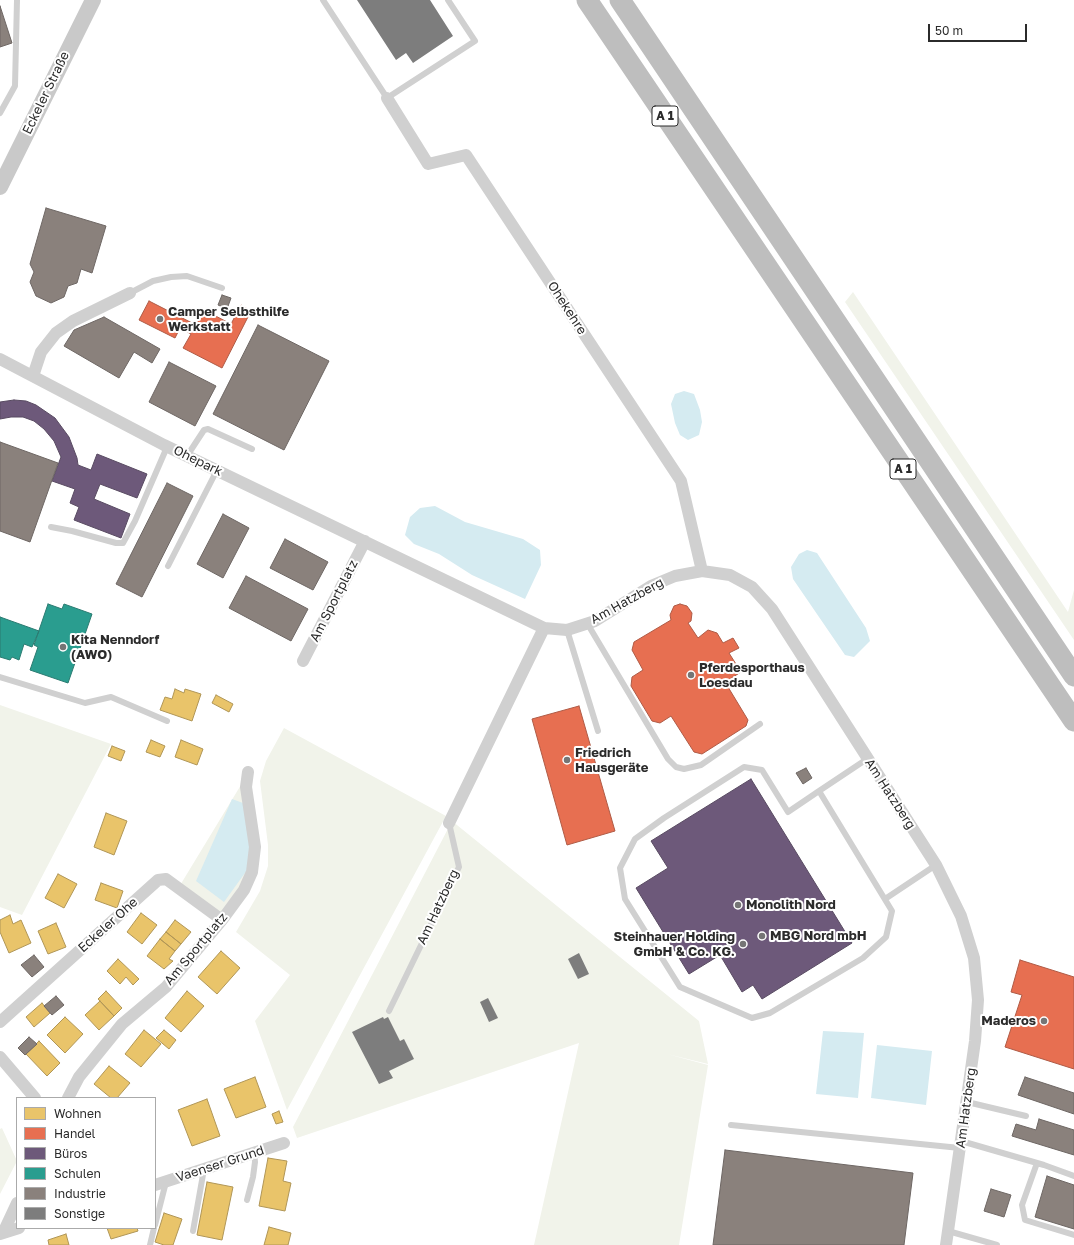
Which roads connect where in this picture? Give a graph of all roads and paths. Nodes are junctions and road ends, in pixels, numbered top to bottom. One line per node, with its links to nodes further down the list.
1 (17, 0): 8 (lane)
2 (92, 0): 9 (street, Eckeler Straße)
3 (323, 0): 7 (lane)
4 (448, 0): 7 (lane)
5 (587, 0): 29 (highway, A 1)
6 (620, 0): 26 (highway, A 1)
7 (387, 98): 21 (street, Ohekehre)
8 (0, 113)
9 (0, 187)
10 (222, 288): 11 (lane)
11 (130, 293): 13 (street)
12 (0, 359): 13 (street, Ohepark)
13 (33, 376): 14 (street, Ohepark)
14 (167, 446): 16 (street, Ohepark); 18 (lane)
15 (252, 449): 16 (lane)
16 (187, 456): 17 (street, Ohepark)
17 (217, 470): 19 (street, Ohepark); 20 (lane)
18 (51, 527)
19 (365, 541): 23 (street, Am Hatzberg); 25 (street, Am Sportplatz)
20 (168, 566)
21 (702, 571): 22 (street, Am Hatzberg); 32 (street, Am Hatzberg)
22 (587, 624): 24 (street, Am Hatzberg); 30 (lane)
23 (544, 628): 24 (street, Am Hatzberg); 35 (street, Am Hatzberg)
24 (567, 630): 31 (lane)
25 (303, 661)
26 (1074, 676)
27 (0, 677): 28 (lane)
28 (167, 721)
29 (1074, 721)
30 (760, 724)
31 (598, 731)
32 (867, 758): 34 (lane); 36 (street, Am Hatzberg)
33 (248, 772): 38 (street, Am Sportplatz)
34 (819, 791): 37 (lane); 37 (lane)
35 (449, 823): 39 (lane, Am Hatzberg)
36 (936, 865): 37 (lane); 44 (street, Am Hatzberg)
37 (885, 898)
38 (222, 920): 40 (street, Eckeler Ohe); 43 (street, Am Sportplatz)
39 (389, 1011)
40 (0, 1022)
41 (0, 1057): 42 (street)
42 (34, 1097)
43 (69, 1097)
44 (967, 1102): 45 (lane); 48 (street, Am Hatzberg)
45 (1026, 1116)
46 (731, 1125): 48 (lane)
47 (284, 1143): 49 (street, Vaenser Grund)
48 (961, 1144): 50 (lane); 60 (street, Am Hatzberg)
49 (254, 1152): 51 (street, Vaenser Grund); 54 (lane)
50 (1037, 1163): 52 (lane); 62 (lane)
51 (204, 1169): 53 (street, Vaenser Grund); 59 (lane)
52 (1074, 1176)
53 (160, 1183): 56 (lane)
54 (247, 1200)
55 (16, 1205): 61 (street)
56 (156, 1217)
57 (16, 1229): 61 (street)
58 (154, 1229): 63 (lane)
59 (193, 1231)
60 (948, 1231): 64 (street, Am Hatzberg); 65 (lane)
61 (1, 1234)
62 (1074, 1235)
63 (150, 1245)
64 (946, 1245)
65 (997, 1245)

